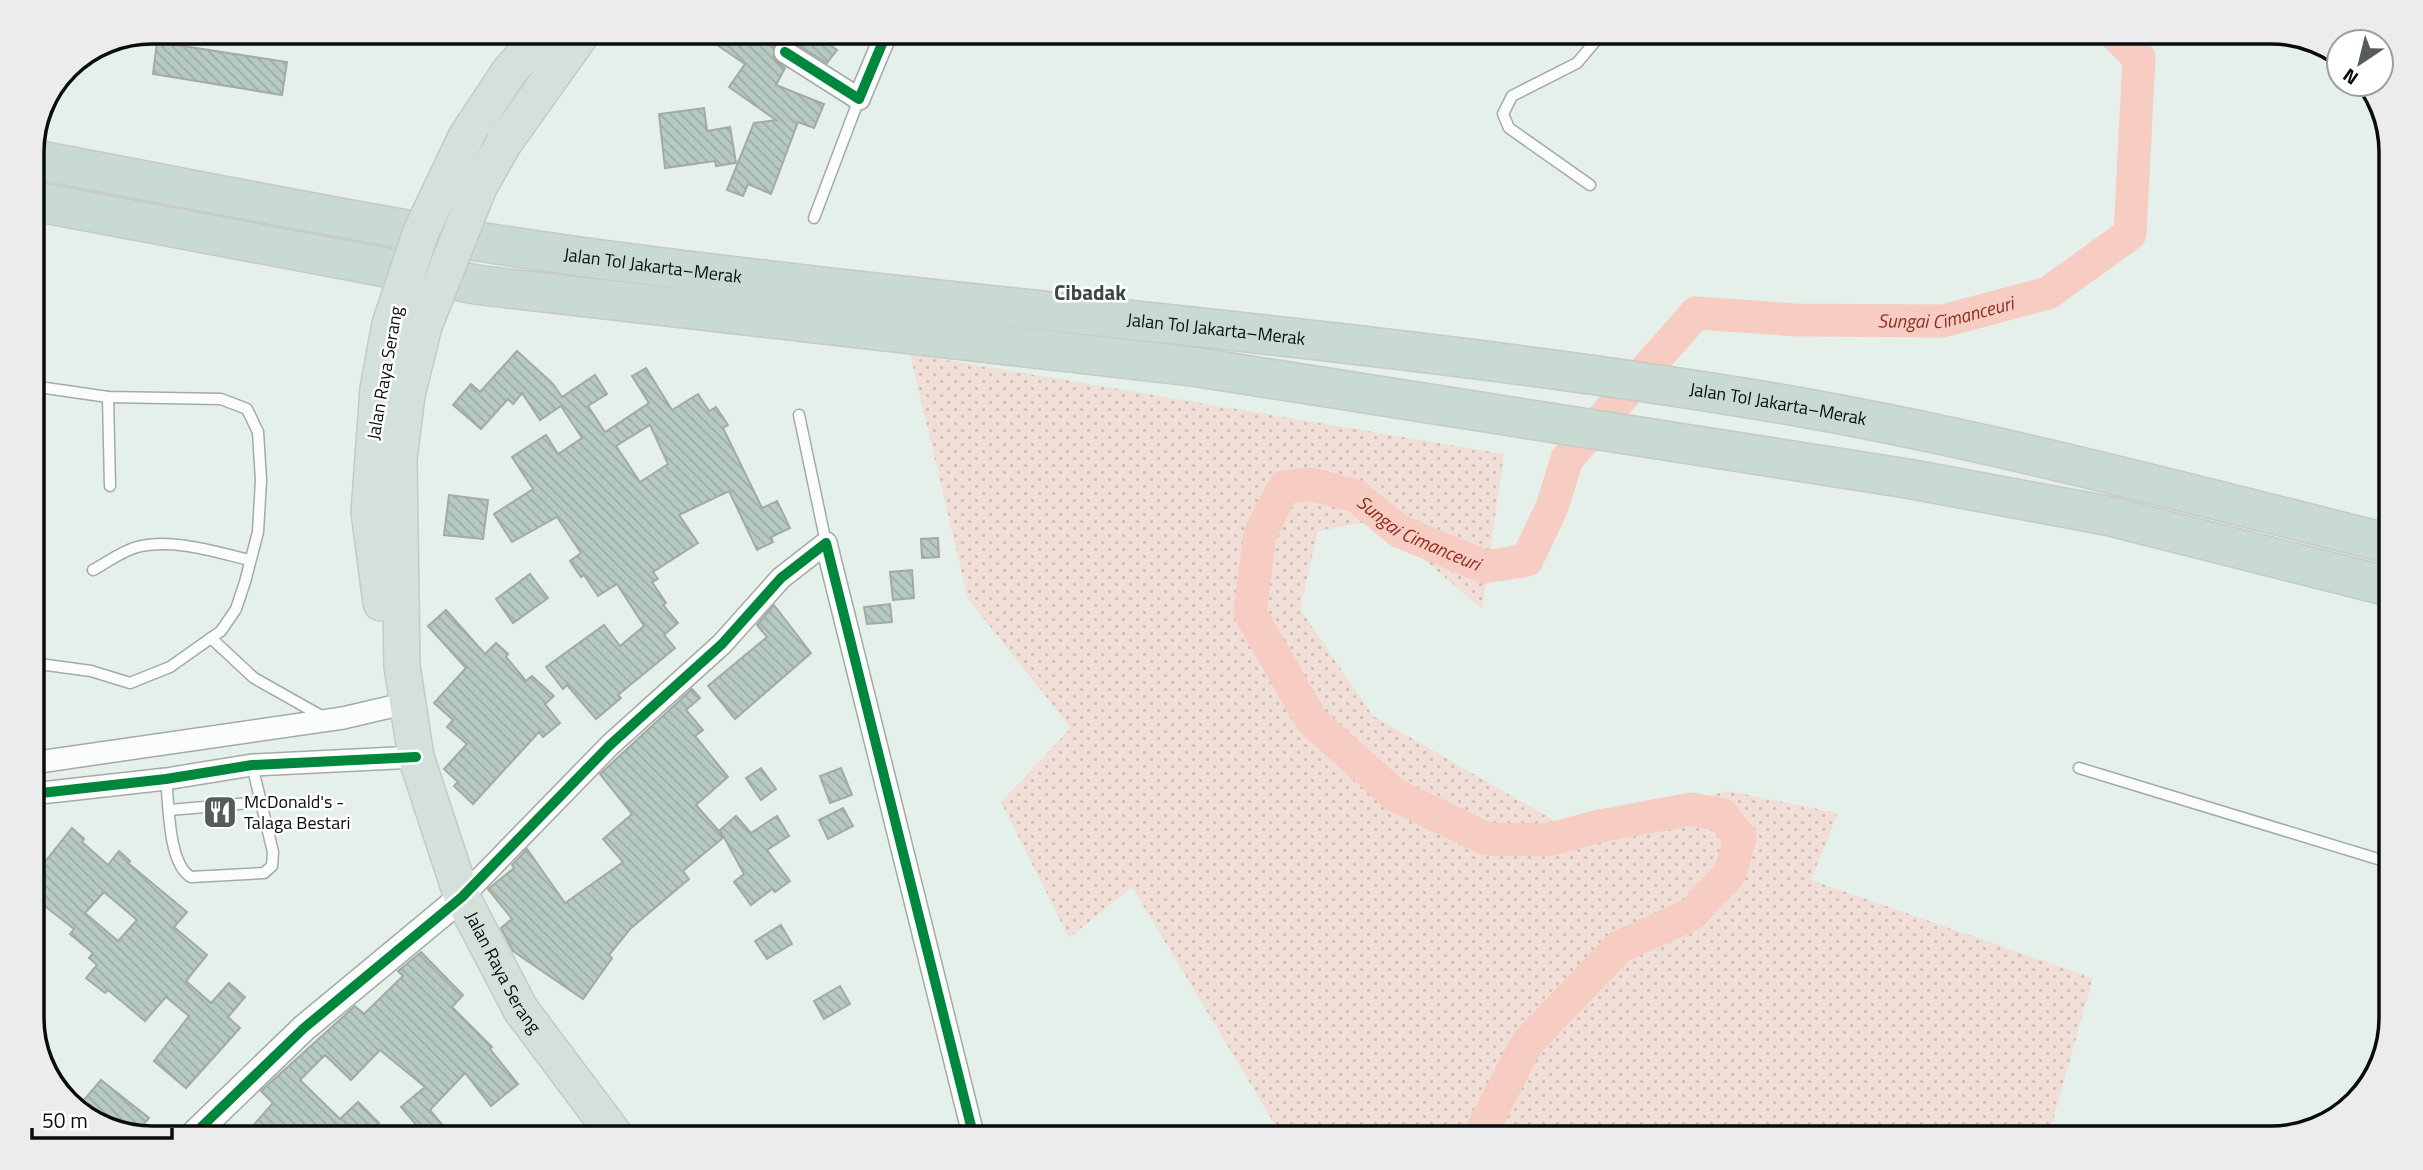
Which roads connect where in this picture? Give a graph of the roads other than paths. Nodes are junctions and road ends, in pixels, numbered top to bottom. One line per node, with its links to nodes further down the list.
1 (534, 44): 22 (highway, Jalan Raya Serang, bridge)
2 (574, 44): 22 (highway, Jalan Raya Serang, bridge)
3 (882, 44): 6 (street)
4 (1593, 44): 8 (lane)
5 (785, 52): 6 (street)
6 (859, 99): 10 (lane)
7 (44, 161): 15 (highway, Jalan Tol Jakarta–Merak)
8 (1590, 185)
9 (44, 203): 19 (highway)
10 (814, 218)
11 (44, 388): 12 (lane)
12 (107, 397): 14 (lane); 17 (lane)
13 (799, 415): 16 (lane)
14 (110, 486)
15 (2379, 541)
16 (825, 543): 36 (street); 39 (street)
17 (250, 560): 18 (lane); 20 (lane)
18 (93, 570)
19 (2379, 584)
20 (211, 638): 21 (lane); 24 (lane)
21 (44, 665)
22 (402, 666): 23 (highway, Jalan Raya Serang)
23 (407, 703): 24 (street); 26 (highway, Jalan Raya Serang)
24 (327, 720): 25 (street)
25 (303, 723): 27 (street); 28 (street)
26 (416, 757): 28 (street); 36 (highway, Jalan Raya Serang)
27 (44, 761)
28 (309, 761): 29 (street)
29 (252, 765): 31 (street); 33 (lane)
30 (2079, 768): 35 (lane)
31 (166, 779): 32 (street); 34 (lane)
32 (44, 793)
33 (261, 802): 34 (lane); 34 (lane)
34 (170, 810)
35 (2379, 859)
36 (462, 897): 37 (street); 38 (highway, Jalan Raya Serang)
37 (203, 1126)
38 (607, 1126)
39 (971, 1126)

